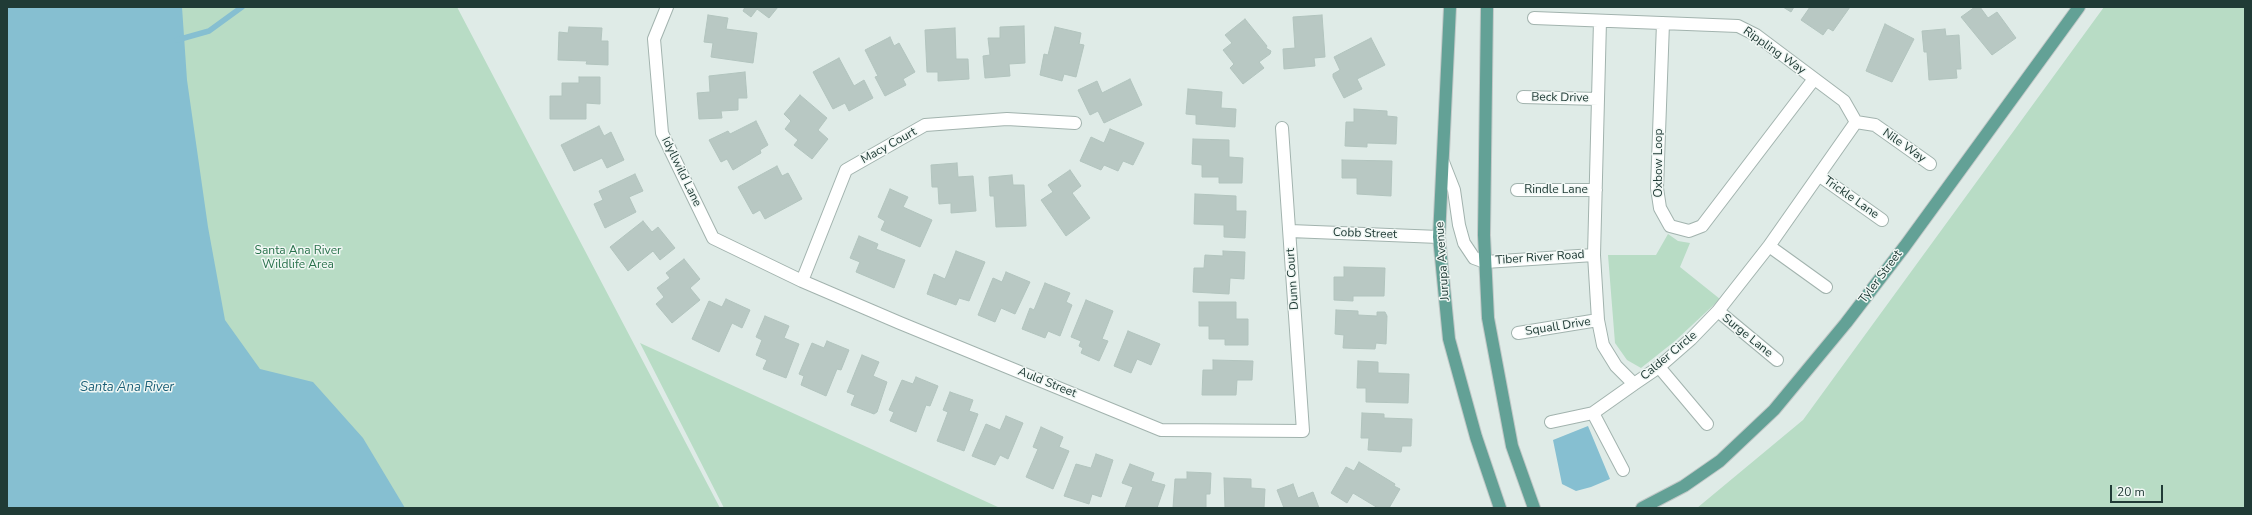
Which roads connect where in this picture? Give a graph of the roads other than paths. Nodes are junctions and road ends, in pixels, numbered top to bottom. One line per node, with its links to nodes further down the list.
1 (667, 7): 25 (street, Idyllwild Lane)
2 (1450, 7): 14 (main road, Jurupa Avenue)
3 (1487, 7): 24 (main road)
4 (2079, 7): 40 (main road, Tyler Street)
5 (1534, 18): 6 (street, Rippling Way)
6 (1600, 21): 7 (street, Rippling Way); 10 (street, Calder Circle)
7 (1663, 23): 8 (street, Rippling Way); 8 (street, Oxbow Loop)
8 (1814, 79): 11 (street, Rippling Way)
9 (1523, 97): 10 (street, Beck Drive)
10 (1598, 99): 18 (street, Calder Circle)
11 (1856, 122): 15 (street, Nile Way); 16 (street, Calder Circle)
12 (1076, 123): 25 (street, Macy Court)
13 (1282, 128): 20 (street, Dunn Court)
14 (1443, 162): 21 (main road, Jurupa Avenue); 24 (street)
15 (1930, 164)
16 (1820, 176): 19 (street, Trickle Lane); 22 (street, Calder Circle)
17 (1517, 190): 18 (street, Rindle Lane)
18 (1596, 190): 23 (street, Calder Circle)
19 (1882, 220)
20 (1290, 231): 21 (street, Cobb Street); 36 (street, Dunn Court)
21 (1439, 236): 38 (main road, Jurupa Avenue)
22 (1769, 246): 26 (street); 27 (street, Calder Circle)
23 (1594, 255): 24 (street, Tiber River Road); 28 (street, Calder Circle)
24 (1485, 262): 39 (main road)
25 (802, 281): 36 (street, Auld Street)
26 (1826, 287)
27 (1718, 311): 30 (street, Surge Lane); 31 (street, Calder Circle)
28 (1598, 320): 29 (street, Squall Drive); 32 (street, Calder Circle)
29 (1518, 333)
30 (1777, 360)
31 (1659, 367): 32 (street, Calder Circle); 35 (street)
32 (1634, 384): 33 (street)
33 (1593, 413): 34 (street); 37 (street)
34 (1551, 422)
35 (1707, 424)
36 (1303, 431)
37 (1623, 470)
38 (1500, 508)
39 (1534, 508)
40 (1642, 508)

